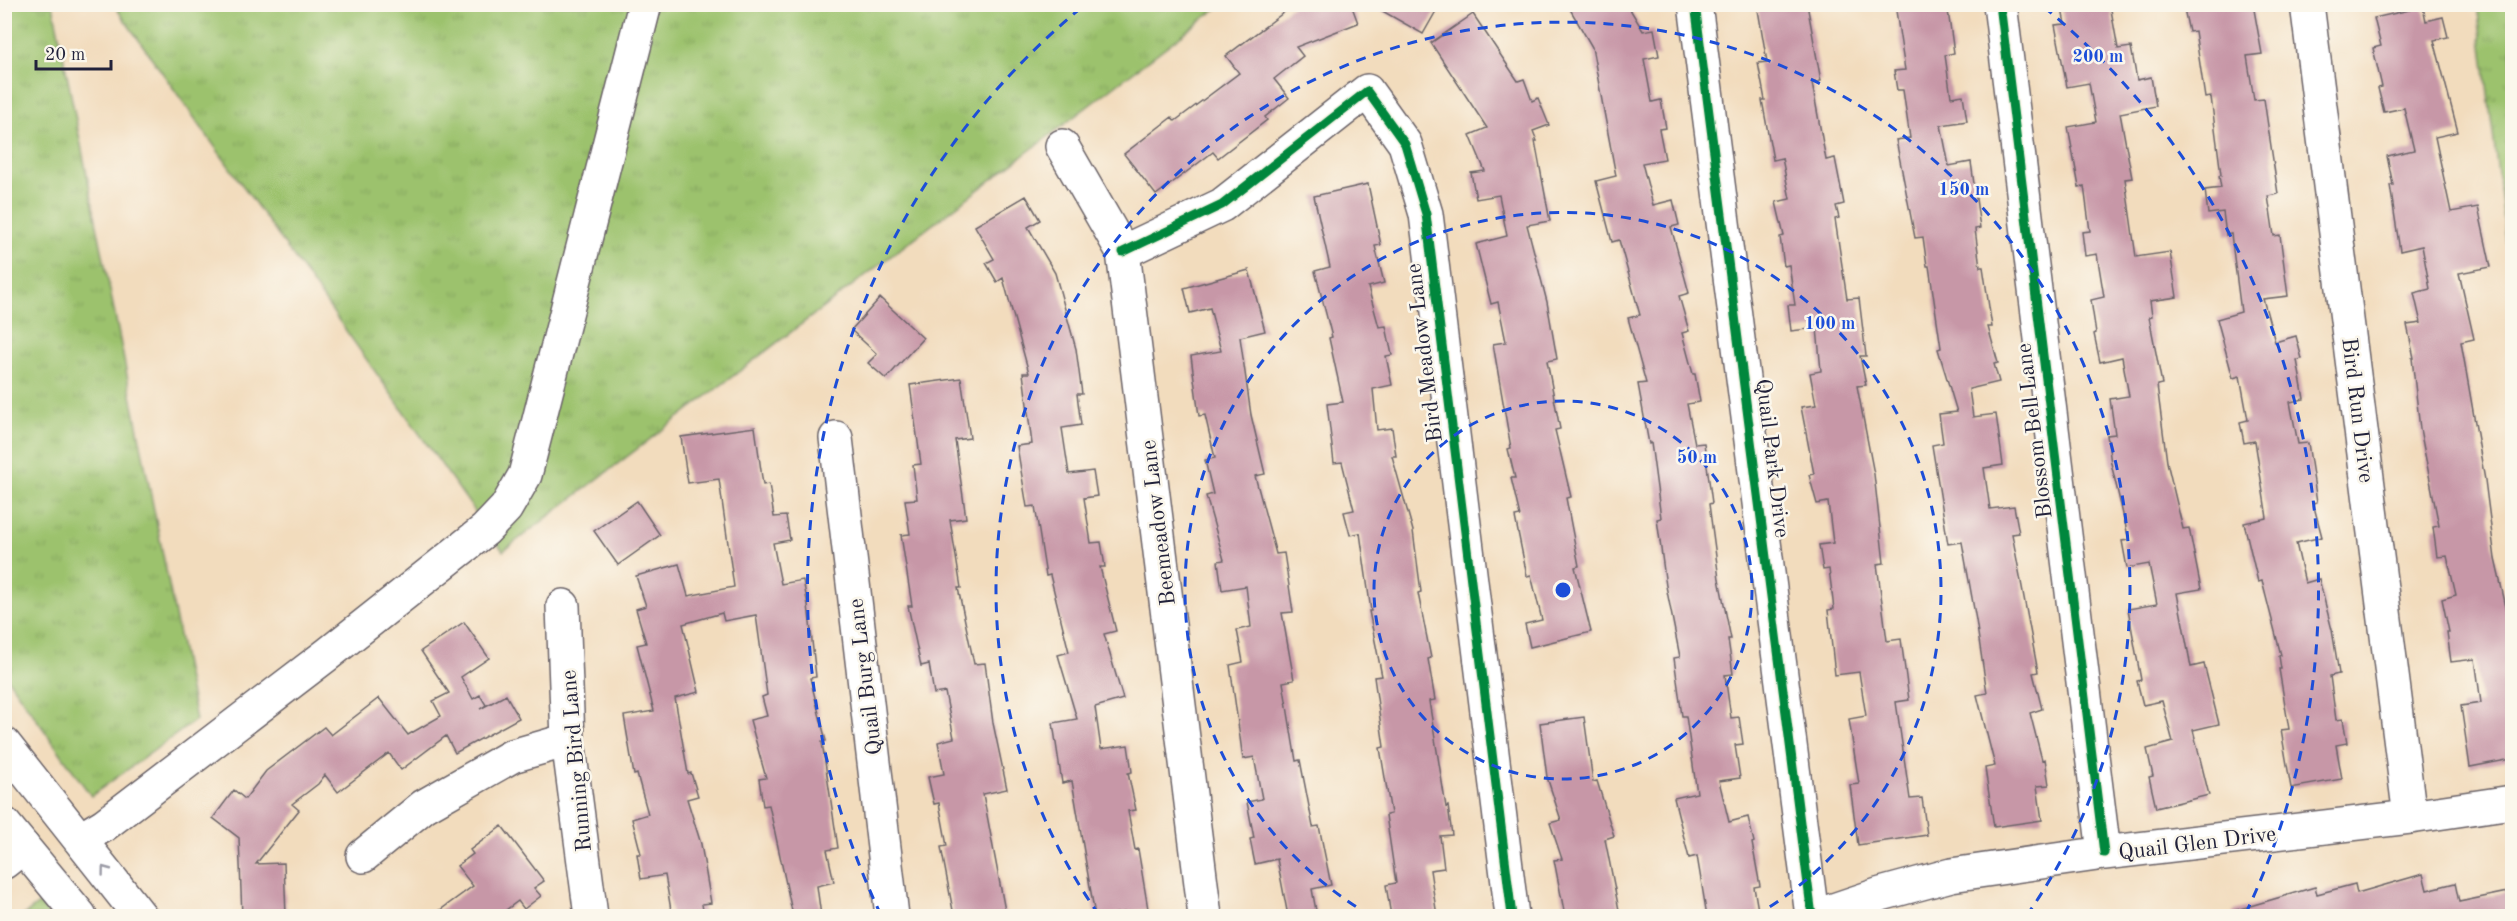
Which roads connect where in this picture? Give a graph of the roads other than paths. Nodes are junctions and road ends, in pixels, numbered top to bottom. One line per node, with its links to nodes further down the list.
1 (645, 4): 13 (street)
2 (1695, 4): 23 (street, Quail Park Drive)
3 (2000, 4): 15 (street, Blossom Bell Lane)
4 (2307, 4): 12 (street, Bird Run Drive)
5 (1062, 146): 6 (street, Beemeadow Lane)
6 (1123, 252): 21 (street, Beemeadow Lane); 22 (street, Bird Meadow Lane)
7 (836, 438): 20 (street, Quail Burg Lane)
8 (563, 606): 9 (street, Running Bird Lane)
9 (568, 740): 16 (street); 19 (street, Running Bird Lane)
10 (4, 744): 13 (street)
11 (2512, 802): 12 (street, Quail Glen Drive)
12 (2410, 817): 15 (street, Quail Glen Drive)
13 (81, 839): 18 (street, one-way to 13)
14 (11, 844): 17 (street)
15 (2104, 853): 23 (street, Quail Glen Drive)
16 (363, 856)
17 (80, 916)
18 (140, 916)
19 (591, 916)
20 (892, 916)
21 (1205, 916)
22 (1512, 916)
23 (1814, 916)

